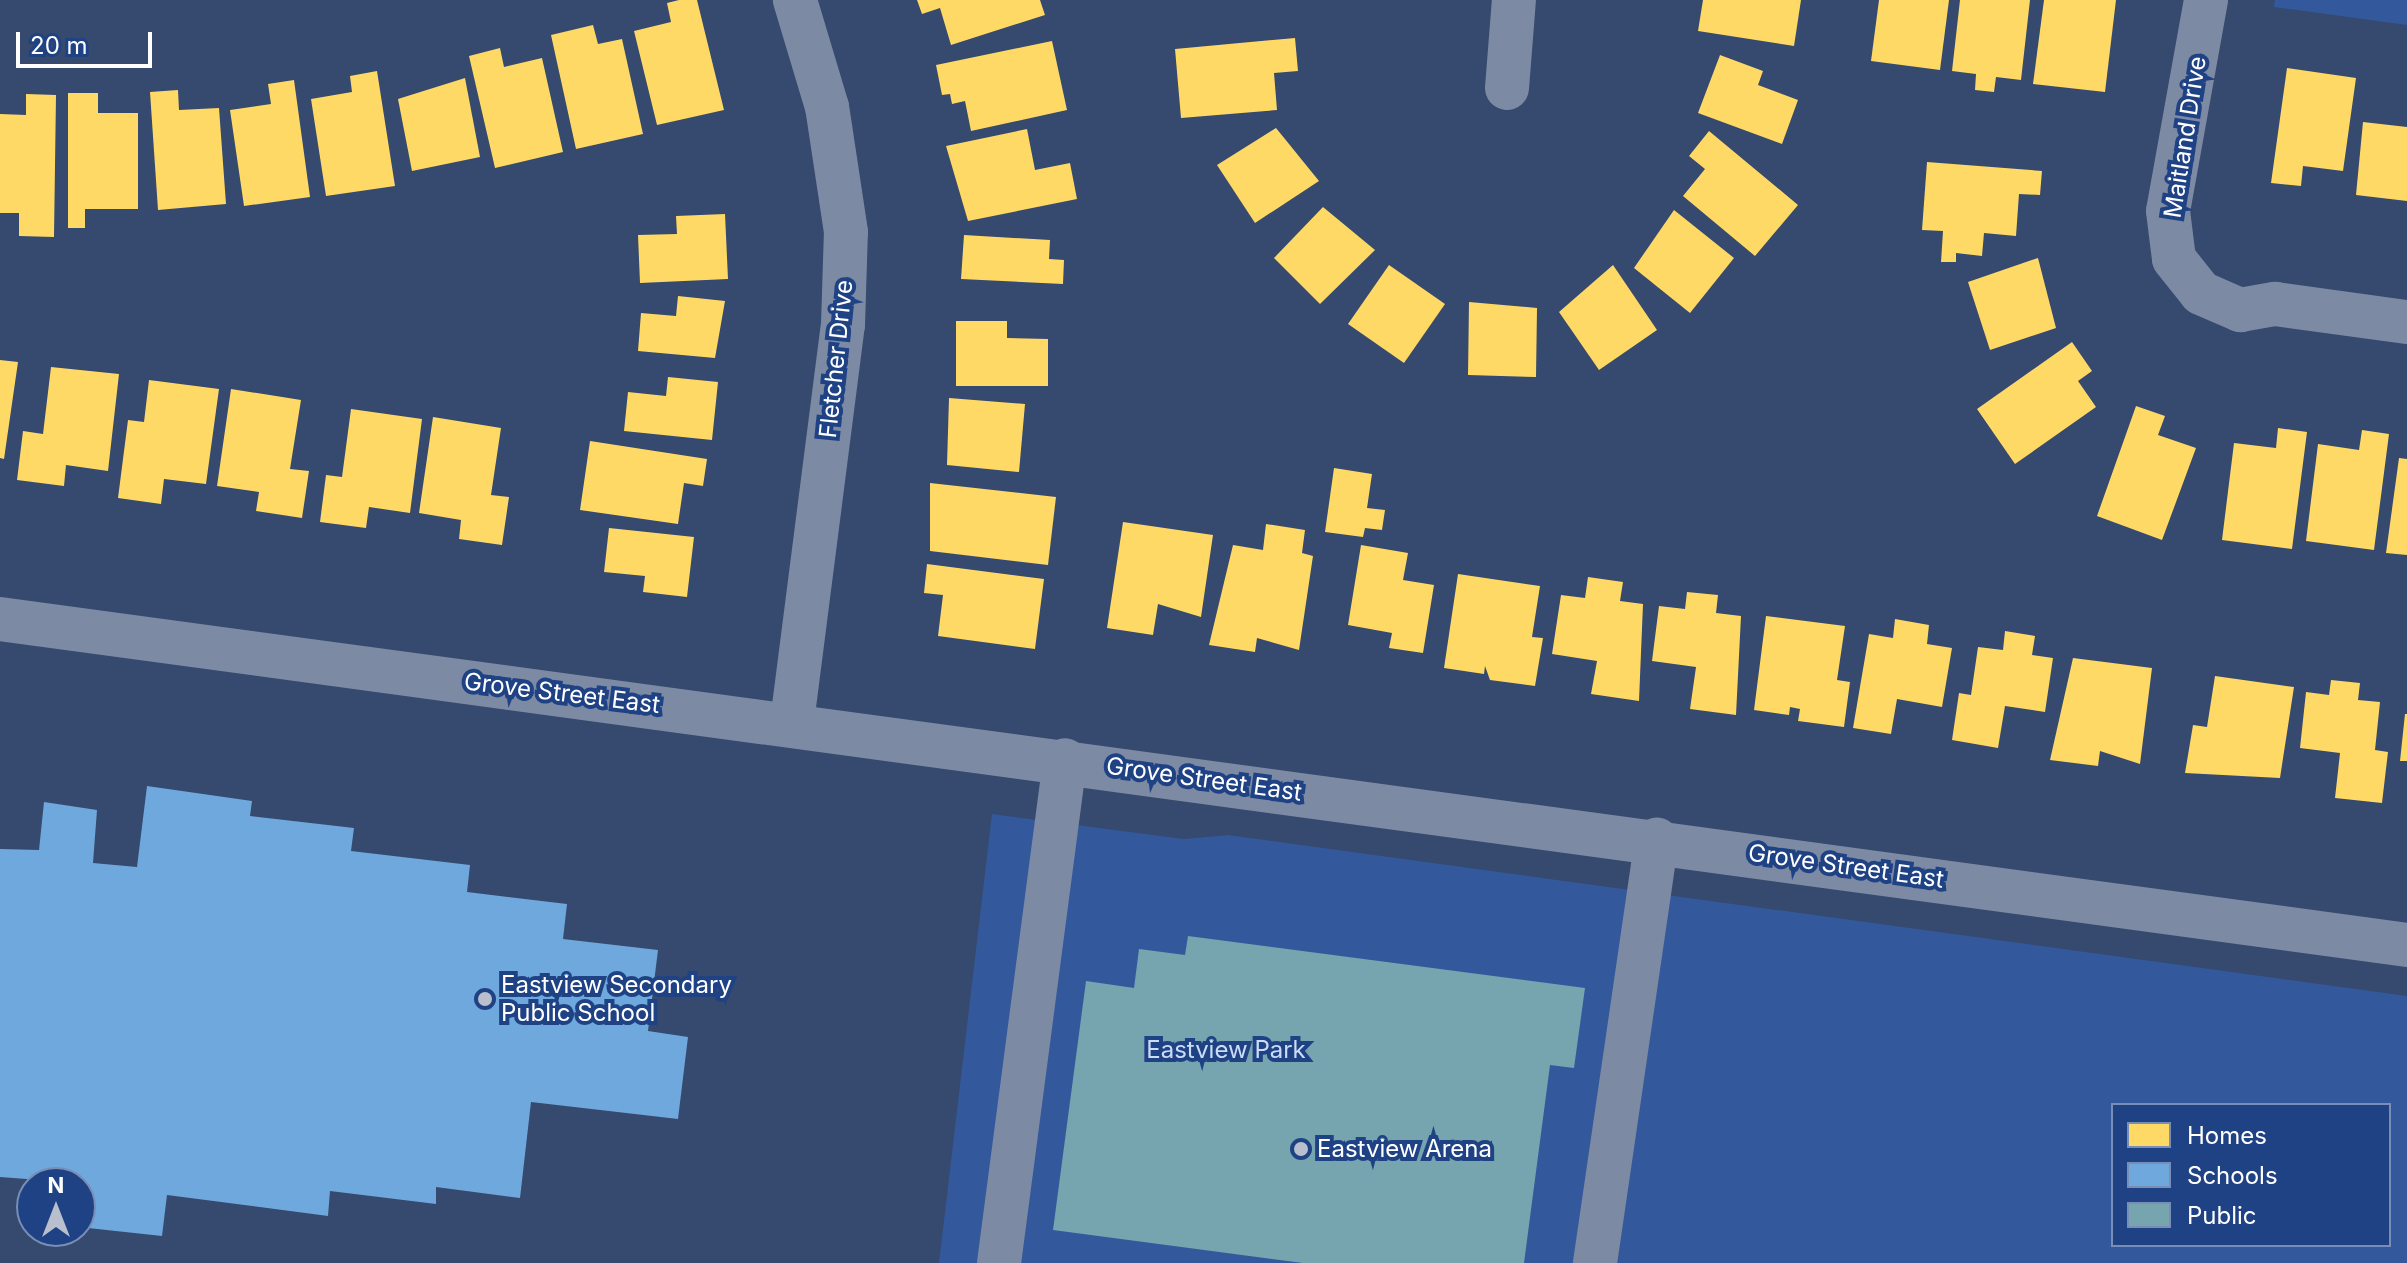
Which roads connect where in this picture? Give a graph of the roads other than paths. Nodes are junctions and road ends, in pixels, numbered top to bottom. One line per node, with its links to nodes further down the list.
1 (795, 0): 7 (street, Fletcher Drive)
2 (1514, 0): 4 (street)
3 (2206, 0): 5 (street, Maitland Drive)
4 (1507, 88)
5 (2407, 322)
6 (0, 619): 7 (street, Grove Street East)
7 (792, 722): 8 (street, Grove Street East)
8 (1065, 760): 9 (street, Grove Street East); 11 (street)
9 (1657, 840): 10 (street, Grove Street East); 12 (street)
10 (2407, 945)
11 (999, 1263)
12 (1595, 1263)

